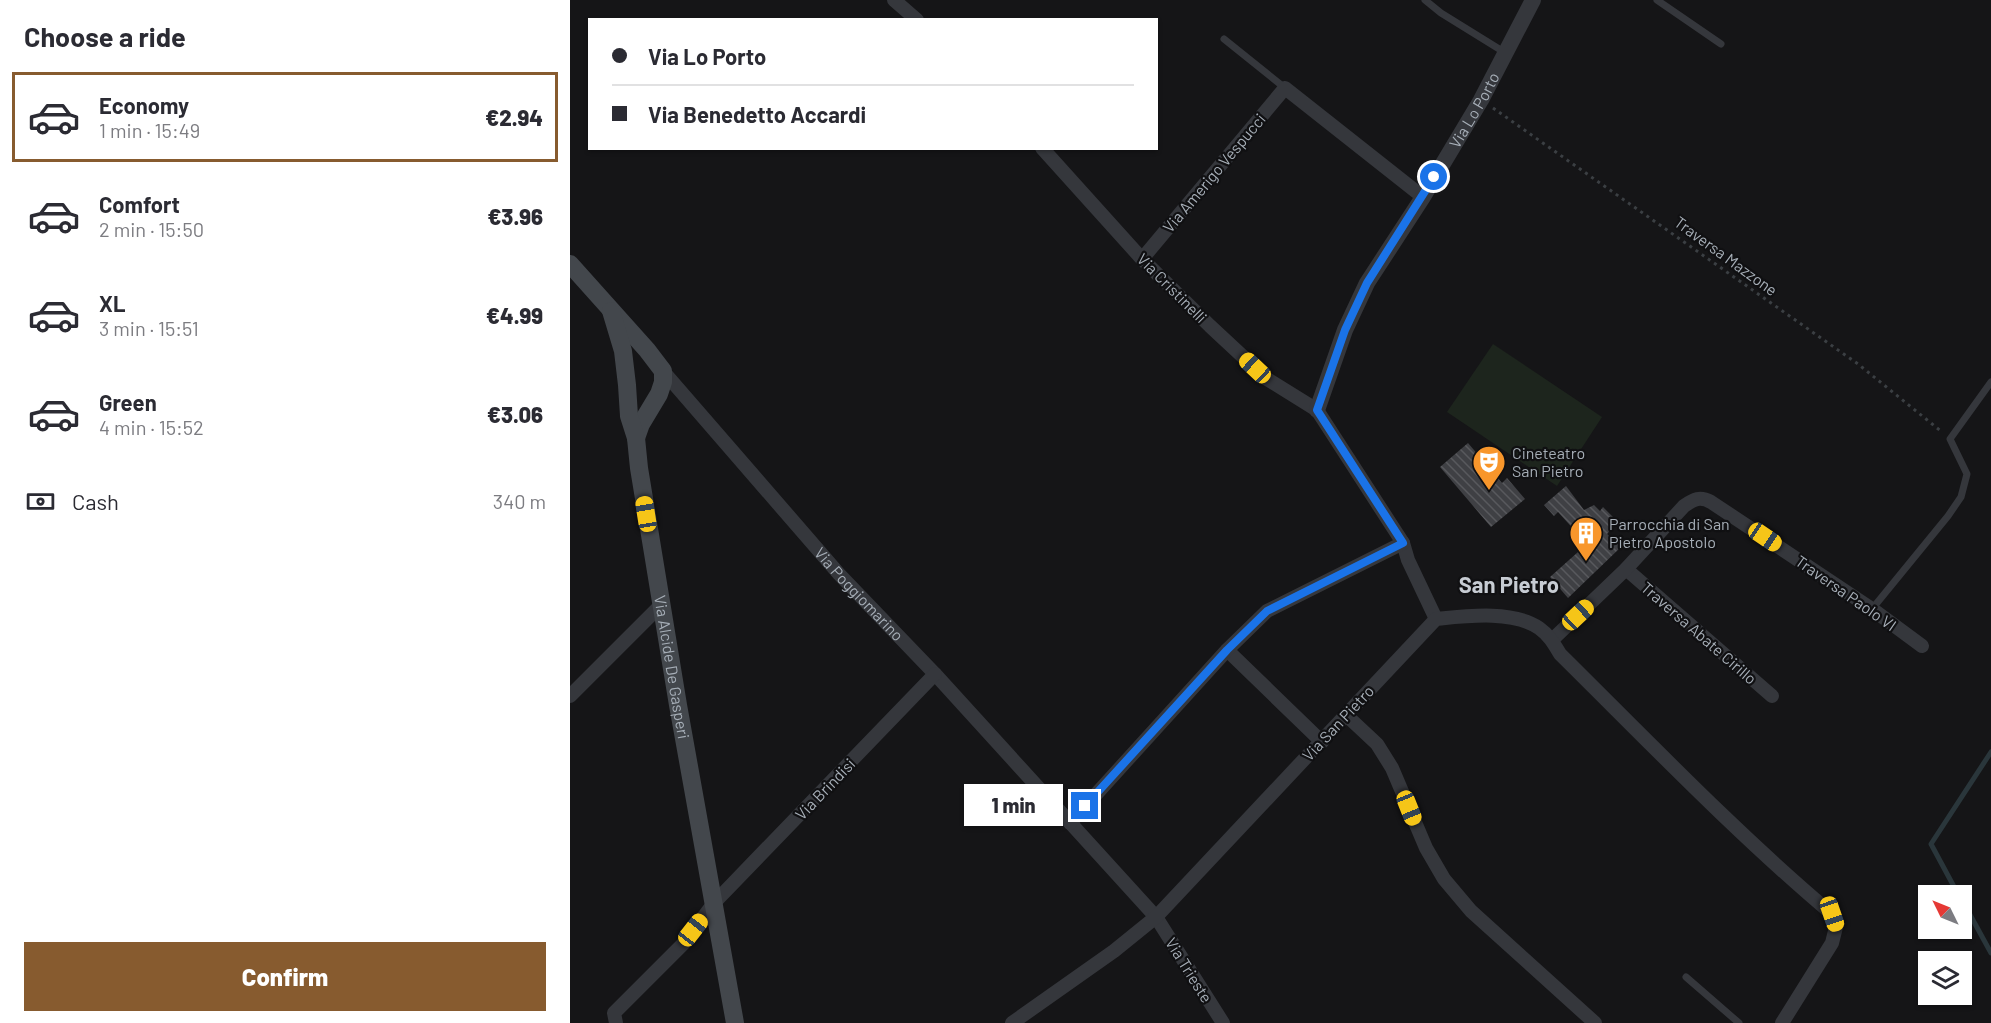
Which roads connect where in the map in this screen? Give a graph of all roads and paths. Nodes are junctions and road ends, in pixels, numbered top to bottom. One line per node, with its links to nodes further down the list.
1 (894, 0): 5 (street)
2 (1425, 0): 8 (lane)
3 (1533, 0): 8 (street, Via Lo Porto)
4 (1657, 0): 7 (lane)
5 (915, 18)
6 (1224, 39): 9 (lane)
7 (1721, 44)
8 (1506, 54): 10 (street, Via Lo Porto)
9 (1286, 88): 12 (street); 13 (street, Via Amerigo Vespucci)
10 (1481, 100): 12 (street, Via Lo Porto); 22 (path, Traversa Mazzone)
11 (1044, 150): 13 (street, Via Cristinelli)
12 (1423, 197): 20 (street, Via Lo Porto)
13 (1142, 259): 20 (street, Via Cristinelli)
14 (570, 264): 15 (main road, Via Poggiomarino)
15 (611, 311): 16 (main road, Via Poggiomarino); 17 (main road, Via Alcide De Gasperi)
16 (659, 366): 17 (main road); 19 (main road); 31 (street, Via Poggiomarino)
17 (627, 378): 19 (main road); 21 (main road, Via Alcide De Gasperi)
18 (1991, 382): 22 (lane)
19 (659, 394): 21 (main road)
20 (1317, 410): 23 (street)
21 (636, 438): 25 (main road, Via Alcide De Gasperi)
22 (1950, 439): 26 (lane)
23 (1403, 543): 27 (street); 30 (street)
24 (1626, 569): 26 (street, Traversa Paolo VI); 28 (street, Traversa Paolo VI); 33 (street, Traversa Abate Cirillo)
25 (661, 605): 32 (street); 37 (main road, Via Alcide De Gasperi)
26 (1872, 609): 29 (street, Traversa Paolo VI)
27 (1436, 619): 28 (street); 34 (street, Via San Pietro)
28 (1552, 640): 46 (street)
29 (1922, 646)
30 (1227, 650): 35 (street); 36 (street)
31 (935, 674): 36 (street, Via Poggiomarino); 37 (street, Via Brindisi)
32 (570, 696)
33 (1772, 696)
34 (1346, 715): 35 (street, Via San Pietro); 44 (street)
35 (1322, 742): 38 (street, Via San Pietro)
36 (1070, 823): 38 (street, Via Poggiomarino)
37 (714, 903): 40 (street, Via Brindisi); 41 (main road, Via Alcide De Gasperi)
38 (1156, 917): 42 (street, Via San Pietro); 43 (street, Via Trieste)
39 (1686, 976): 45 (lane)
40 (616, 1023)
41 (735, 1023)
42 (1012, 1023)
43 (1223, 1023)
44 (1595, 1023)
45 (1739, 1023)
46 (1782, 1023)

